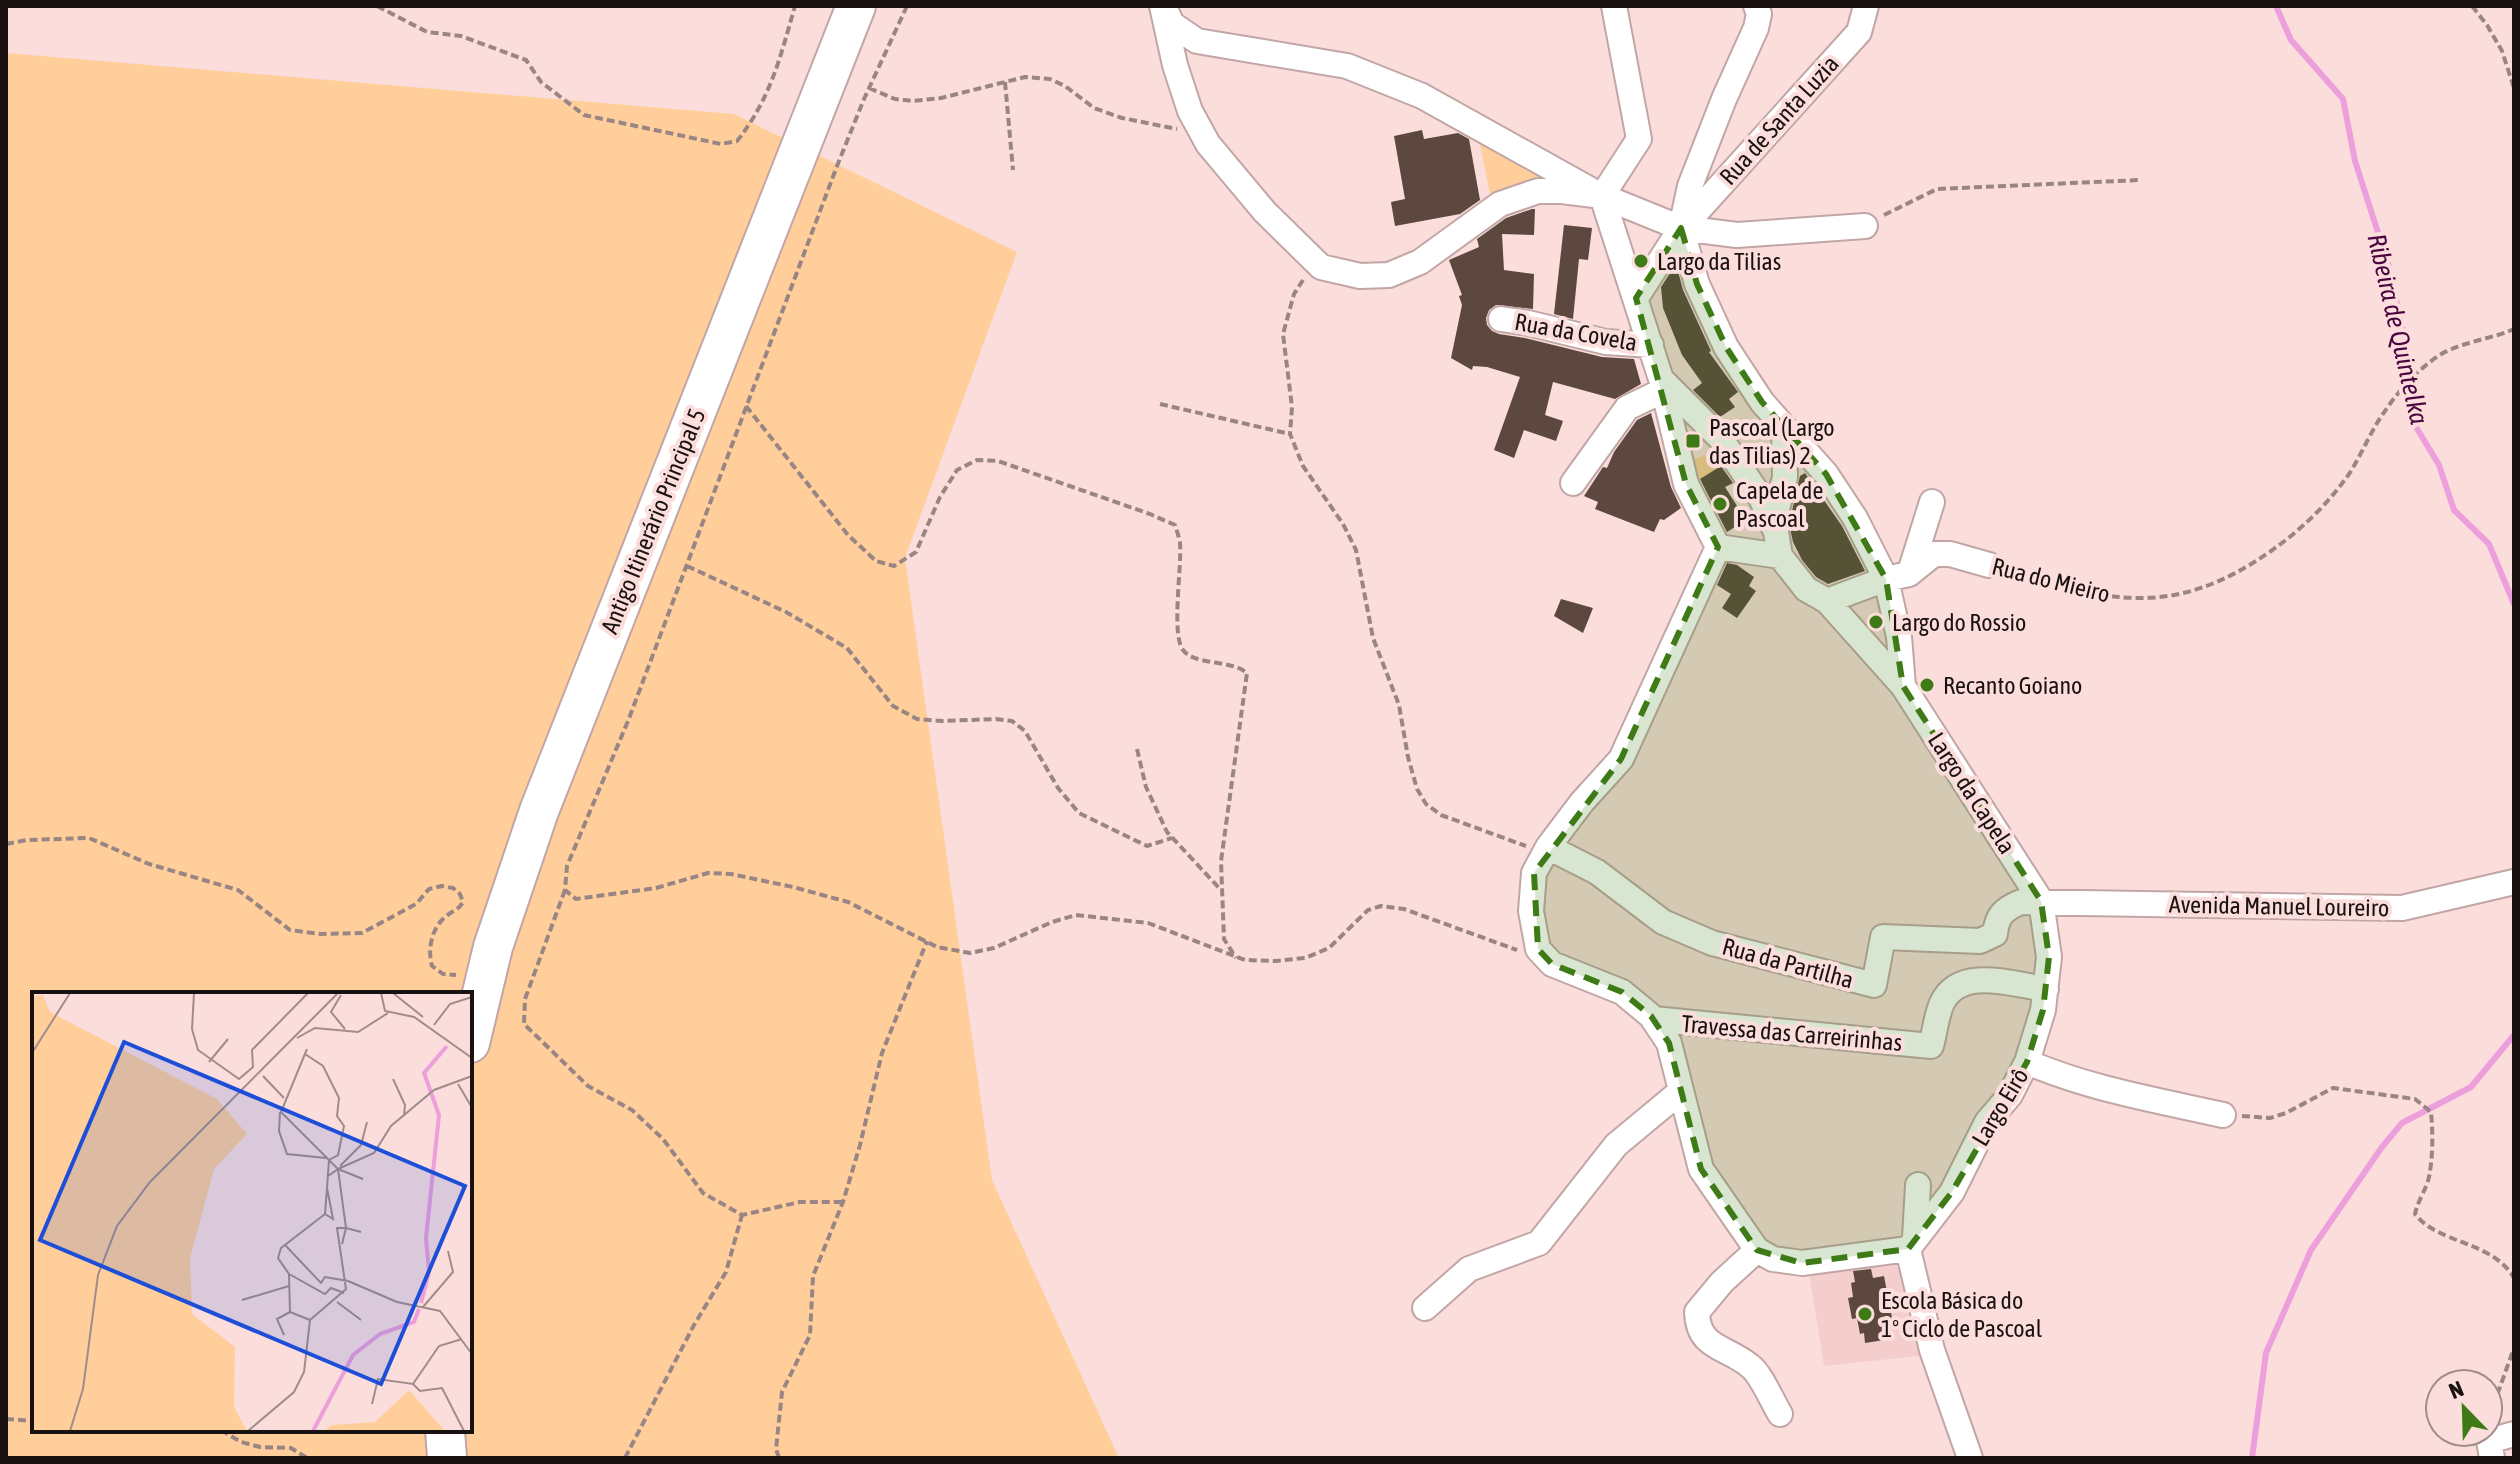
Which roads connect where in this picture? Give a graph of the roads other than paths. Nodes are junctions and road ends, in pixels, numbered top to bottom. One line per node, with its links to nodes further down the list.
1 (856, 6): 30 (highway, Antigo Itinerário Principal 5)
2 (1162, 6): 6 (street); 6 (street)
3 (1614, 6): 6 (street)
4 (1756, 6): 8 (street)
5 (1866, 6): 8 (street, Rua de Santa Luzia)
6 (1602, 196): 8 (street); 9 (street)
7 (1865, 226): 8 (street)
8 (1681, 228): 9 (street); 13 (street)
9 (1636, 298): 11 (street)
10 (1501, 319): 11 (street, Rua da Covela)
11 (1651, 345): 12 (street)
12 (1663, 384): 14 (street); 15 (street); 16 (street)
13 (1784, 427): 18 (street); 22 (street)
14 (1721, 439): 15 (street); 18 (street)
15 (1681, 461): 19 (street)
16 (1573, 483)
17 (1932, 502): 22 (street)
18 (1773, 525): 20 (street)
19 (1718, 547): 20 (street); 25 (street)
20 (1780, 556): 23 (street)
21 (1989, 565): 22 (street, Rua do Mieiro)
22 (1898, 577): 23 (street); 24 (street)
23 (1827, 601): 24 (street)
24 (1903, 686): 27 (street, Largo da Capela)
25 (1548, 847): 27 (street, Rua da Partilha); 29 (street)
26 (2514, 882): 27 (street, Avenida Manuel Loureiro)
27 (2041, 901): 28 (street, Largo Eirô)
28 (2046, 989): 29 (street, Travessa das Carreirinhas); 31 (street, Largo Eirô)
29 (1653, 1019): 32 (street)
30 (472, 1035)
31 (2027, 1062): 33 (street); 35 (street, Largo Eirô)
32 (1681, 1091): 36 (street); 37 (street)
33 (2223, 1115)
34 (1918, 1185): 35 (street)
35 (1912, 1244): 36 (street); 43 (street)
36 (1757, 1250): 38 (street)
37 (1425, 1308)
38 (1780, 1414)
39 (445, 1432): 42 (highway)
40 (2514, 1434): 41 (street)
41 (2491, 1450)
42 (447, 1458)
43 (1970, 1458)

